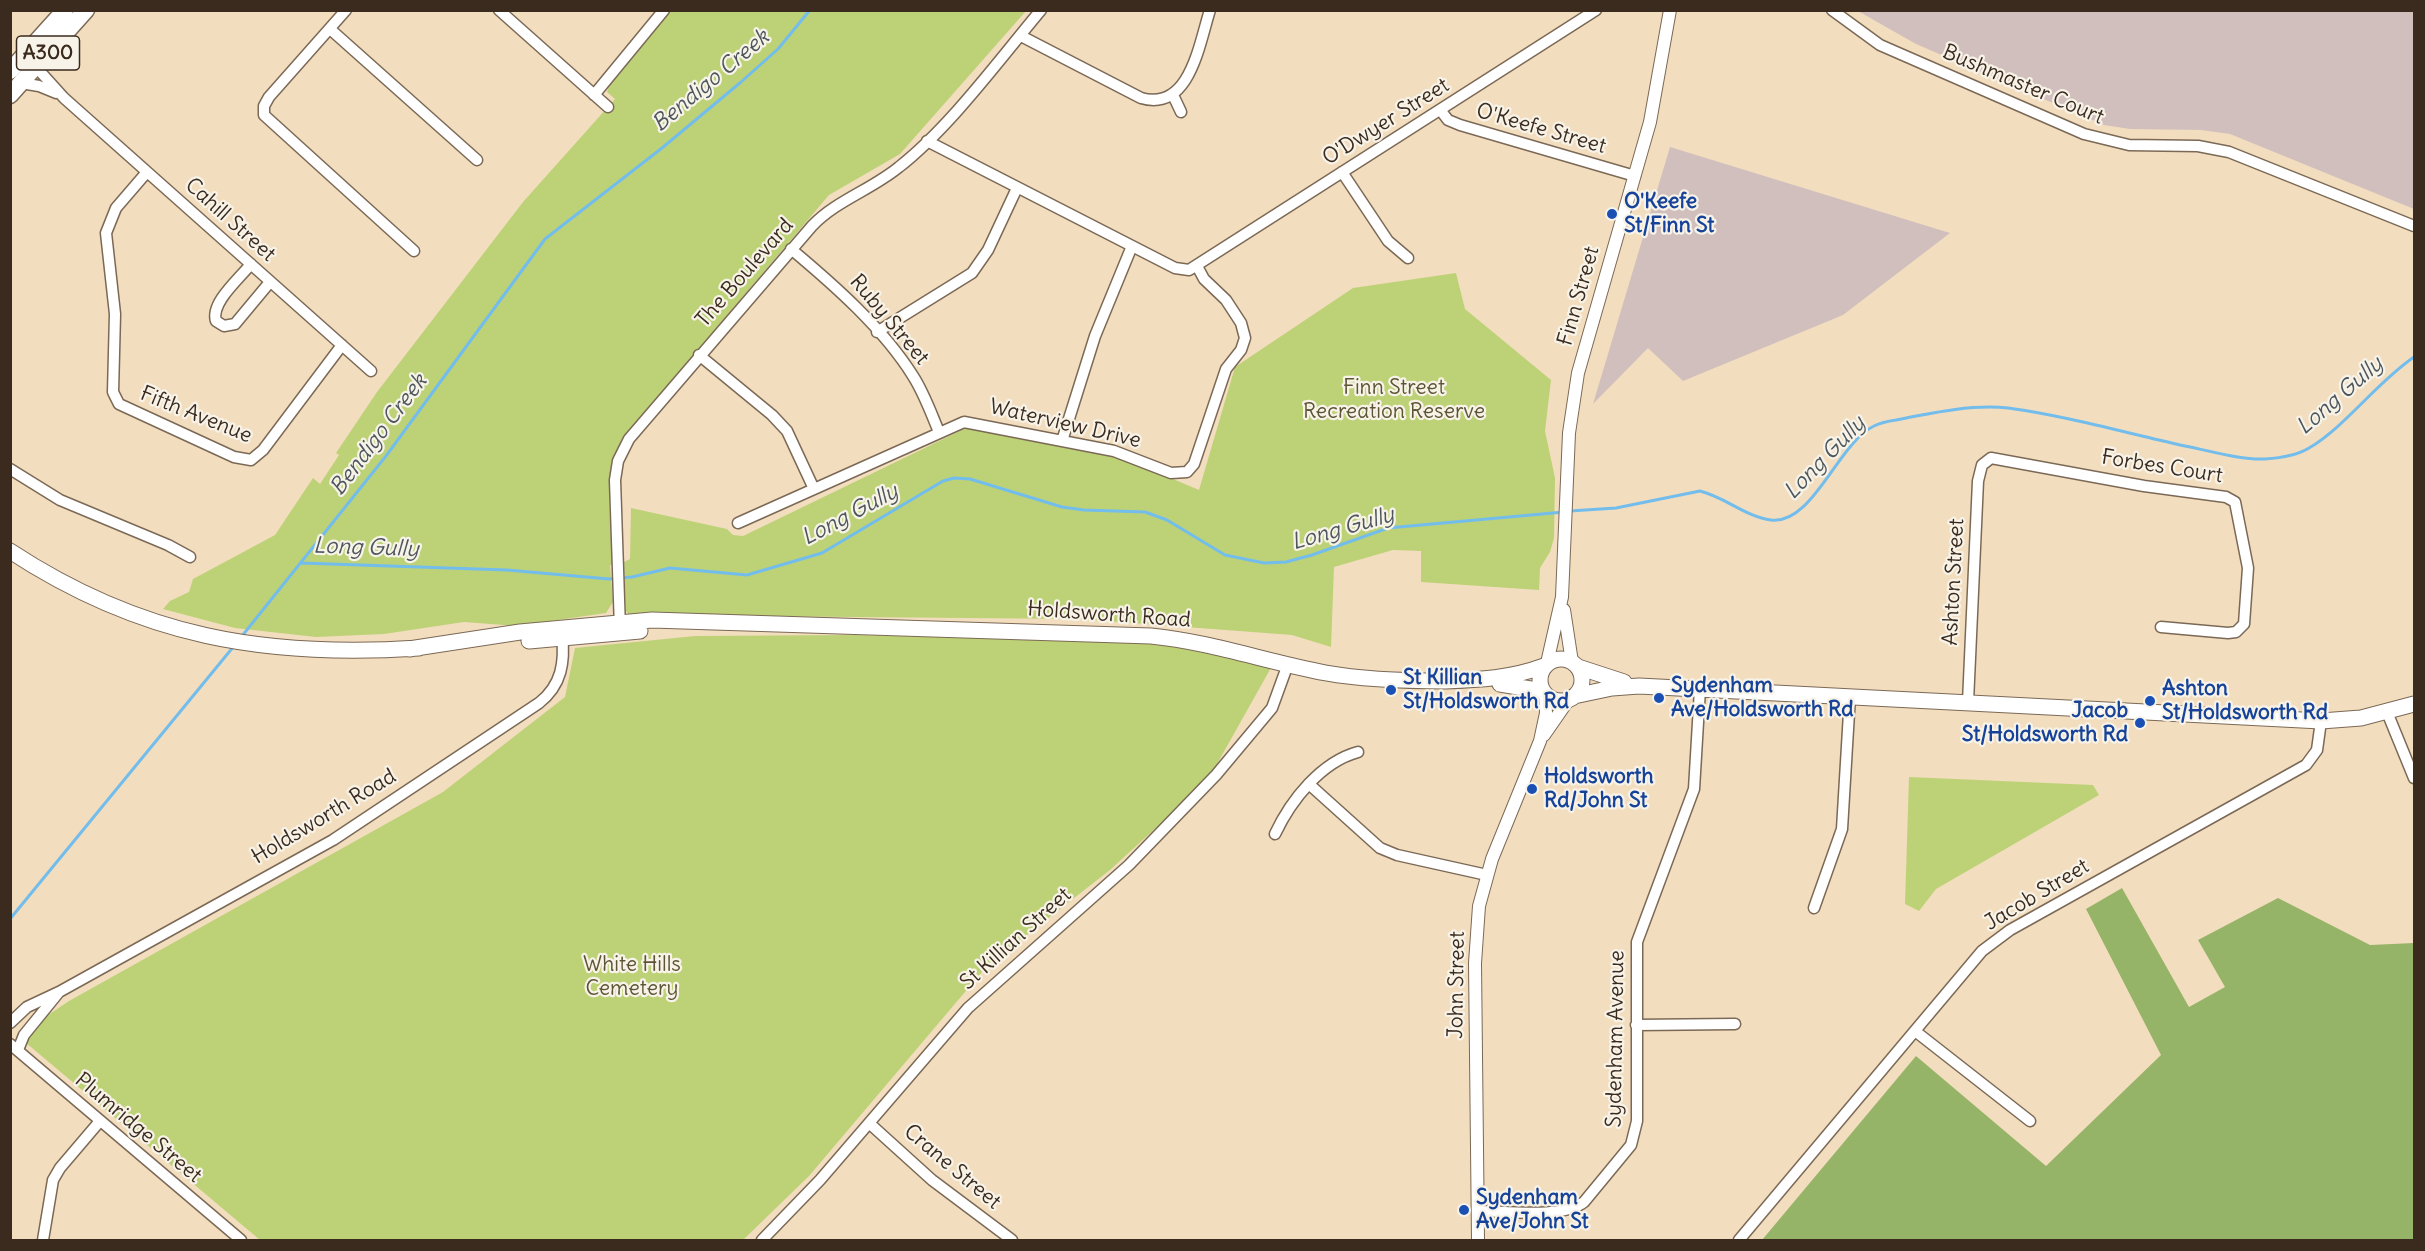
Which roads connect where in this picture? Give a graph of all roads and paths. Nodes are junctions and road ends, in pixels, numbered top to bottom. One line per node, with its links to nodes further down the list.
1 (65, 10): 14 (highway, A300)
2 (86, 10): 13 (highway, A300)
3 (346, 10): 11 (street)
4 (499, 10): 15 (street)
5 (664, 10): 15 (street)
6 (1041, 10): 12 (street, The Boulevard)
7 (1210, 10): 16 (street)
8 (1596, 10): 19 (street, O'Dwyer Street)
9 (1670, 10): 25 (street, Finn Street)
10 (1832, 10): 27 (street, Bushmaster Court)
11 (330, 28): 22 (street); 30 (street)
12 (1021, 36): 16 (street); 21 (street, The Boulevard)
13 (36, 67): 14 (highway, A300); 17 (street, Cahill Street)
14 (13, 83): 17 (street, Cahill Street)
15 (594, 95): 18 (street)
16 (1173, 95): 20 (street)
17 (64, 98): 23 (street, Cahill Street)
18 (608, 107)
19 (1441, 111): 24 (street, O'Dwyer Street); 25 (street, O'Keefe Street)
20 (1181, 112)
21 (927, 141): 26 (street); 29 (street, The Boulevard)
22 (477, 160)
23 (147, 172): 32 (street, Cahill Street); 36 (street, Fifth Avenue)
24 (1342, 172): 31 (street); 33 (street, O'Dwyer Street)
25 (1635, 176): 47 (street, Finn Street)
26 (1017, 188): 28 (street); 35 (street)
27 (2415, 226)
28 (1132, 246): 33 (street); 40 (street)
29 (791, 249): 35 (street, Ruby Street); 37 (street, The Boulevard)
30 (414, 251)
31 (1408, 258)
32 (251, 264): 34 (street, Cahill Street); 34 (street)
33 (1197, 266): 40 (street, Waterview Drive)
34 (270, 282): 36 (street, Cahill Street)
35 (877, 332): 39 (street, Ruby Street)
36 (342, 345): 38 (street, Cahill Street)
37 (699, 355): 43 (street); 48 (street, The Boulevard)
38 (371, 371)
39 (939, 432): 40 (street, Waterview Drive); 43 (street, Waterview Drive)
40 (1062, 441)
41 (1982, 465): 49 (street, Forbes Court); 60 (street, Ashton Street)
42 (10, 469): 46 (street)
43 (814, 489): 44 (street, Waterview Drive)
44 (738, 523)
45 (10, 552): 50 (main road, Holdsworth Road)
46 (190, 557)
47 (1562, 597): 52 (street, Finn Street); 53 (street, Finn Street)
48 (620, 627): 50 (main road, Holdsworth Road); 51 (main road, Holdsworth Road)
49 (2161, 627)
50 (562, 633): 71 (street, Holdsworth Road)
51 (1288, 664): 54 (main road, Holdsworth Road); 79 (street, St Killian Street)
52 (1546, 665): 53 (main road); 54 (main road, Holdsworth Road); 57 (main road)
53 (1575, 665): 55 (main road); 59 (main road)
54 (1470, 681): 57 (main road, Holdsworth Road)
55 (1639, 686): 56 (main road); 59 (main road)
56 (1700, 689): 58 (main road); 74 (street, Sydenham Avenue)
57 (1544, 692): 59 (main road); 64 (street, John Street)
58 (1850, 696): 60 (main road); 70 (street)
59 (1572, 697): 64 (street, John Street)
60 (1968, 702): 63 (main road)
61 (2415, 704): 62 (main road)
62 (2387, 712): 63 (main road); 66 (street)
63 (2321, 721): 75 (street, Jacob Street)
64 (1540, 741): 69 (street, John Street)
65 (1358, 752): 67 (street)
66 (2415, 778)
67 (1310, 785): 68 (street); 69 (street)
68 (1275, 834)
69 (1487, 875): 80 (street, John Street)
70 (1814, 908)
71 (59, 992): 72 (street, Holdsworth Road); 76 (street, Holdsworth Road)
72 (10, 1023)
73 (1735, 1024): 74 (street)
74 (1636, 1025): 80 (street, Sydenham Avenue)
75 (1915, 1030): 78 (street); 86 (street, Jacob Street)
76 (14, 1047): 77 (street, Plumridge Street)
77 (100, 1121): 81 (street, Plumridge Street); 82 (street)
78 (2030, 1121)
79 (869, 1123): 83 (street, St Killian Street); 84 (street, Crane Street)
80 (1478, 1211): 85 (street, John Street)
81 (234, 1238)
82 (43, 1240)
83 (762, 1240)
84 (1012, 1240)
85 (1478, 1240)
86 (1738, 1240)

